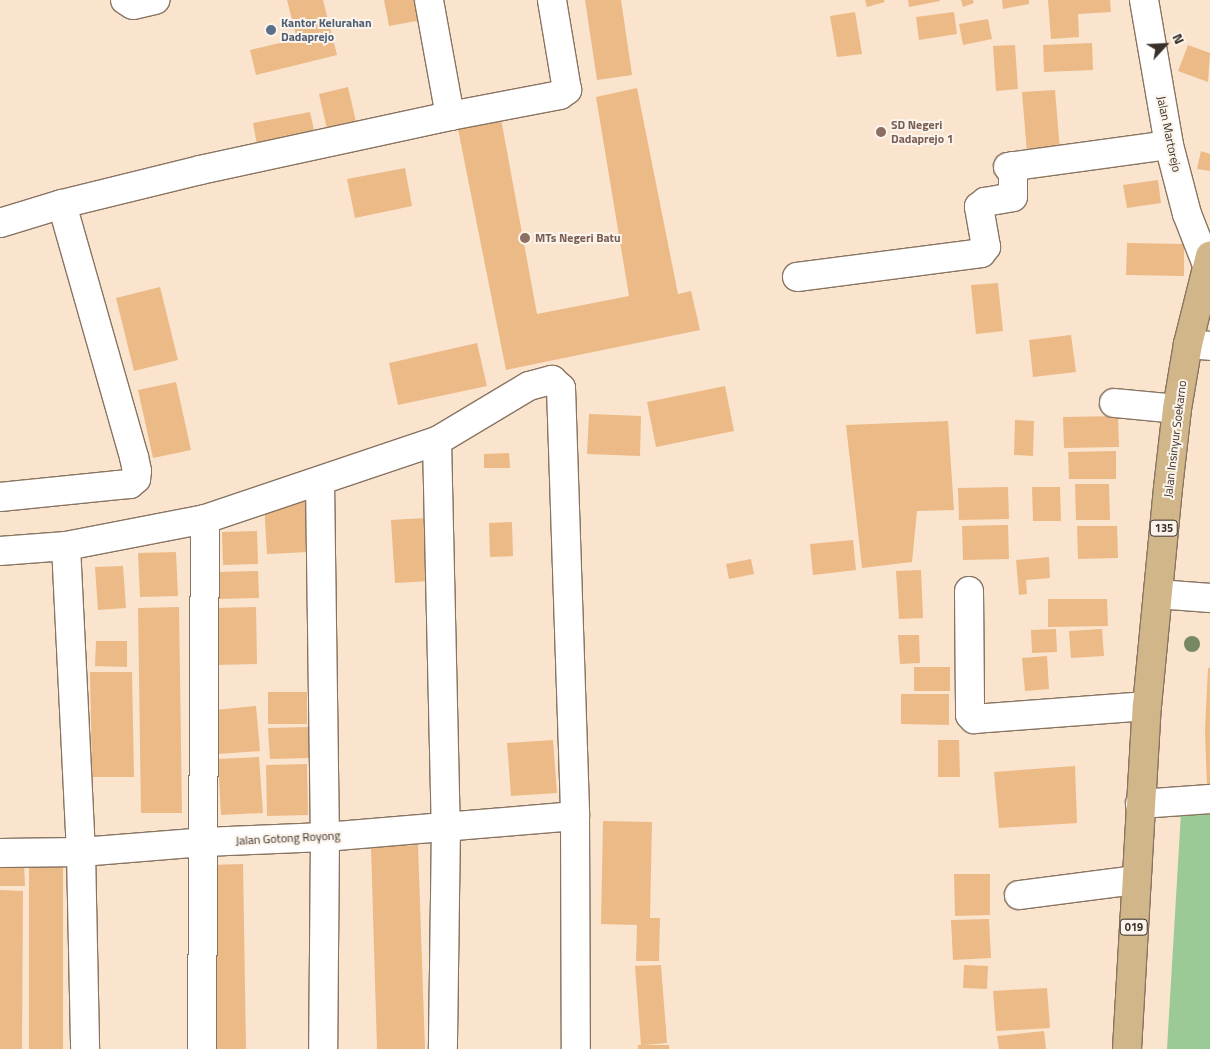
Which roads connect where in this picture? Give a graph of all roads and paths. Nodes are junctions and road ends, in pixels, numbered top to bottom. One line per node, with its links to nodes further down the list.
1 (125, 0): 2 (street)
2 (155, 0)
3 (429, 0): 6 (street)
4 (552, 0): 6 (street)
5 (1144, 0): 7 (street, Jalan Martorejo)
6 (450, 116): 8 (street)
7 (1169, 145): 10 (street, Jalan Martorejo); 11 (street)
8 (62, 204): 9 (street); 17 (street)
9 (0, 223)
10 (1208, 260): 12 (main road, Jalan Insinyur Soekarno / 135)
11 (797, 277)
12 (1199, 345): 14 (main road, Jalan Insinyur Soekarno / 135)
13 (1114, 403): 14 (street)
14 (1177, 409): 22 (main road, Jalan Insinyur Soekarno / 135)
15 (437, 441): 16 (street); 27 (street); 28 (street)
16 (320, 482): 18 (street); 29 (street)
17 (0, 498)
18 (205, 519): 19 (street); 30 (street)
19 (66, 546): 20 (street); 32 (street)
20 (0, 551)
21 (969, 591): 24 (street)
22 (1158, 594): 23 (street); 24 (main road, Jalan Insinyur Soekarno / 135)
23 (1210, 598)
24 (1147, 706): 26 (main road, Jalan Insinyur Soekarno / 135)
25 (1210, 800): 26 (street)
26 (1140, 804): 33 (main road, 019)
27 (575, 816): 28 (street, Jalan Gotong Royong); 39 (street)
28 (446, 826): 29 (street, Jalan Gotong Royong); 38 (street)
29 (325, 837): 30 (street, Jalan Gotong Royong); 37 (street)
30 (204, 842): 32 (street, Jalan Gotong Royong); 36 (street)
31 (0, 852): 32 (street, Jalan Gotong Royong)
32 (81, 852): 35 (street)
33 (1136, 880): 34 (street); 40 (main road, 019)
34 (1020, 895)
35 (85, 1049)
36 (202, 1049)
37 (323, 1049)
38 (443, 1049)
39 (576, 1049)
40 (1127, 1049)

